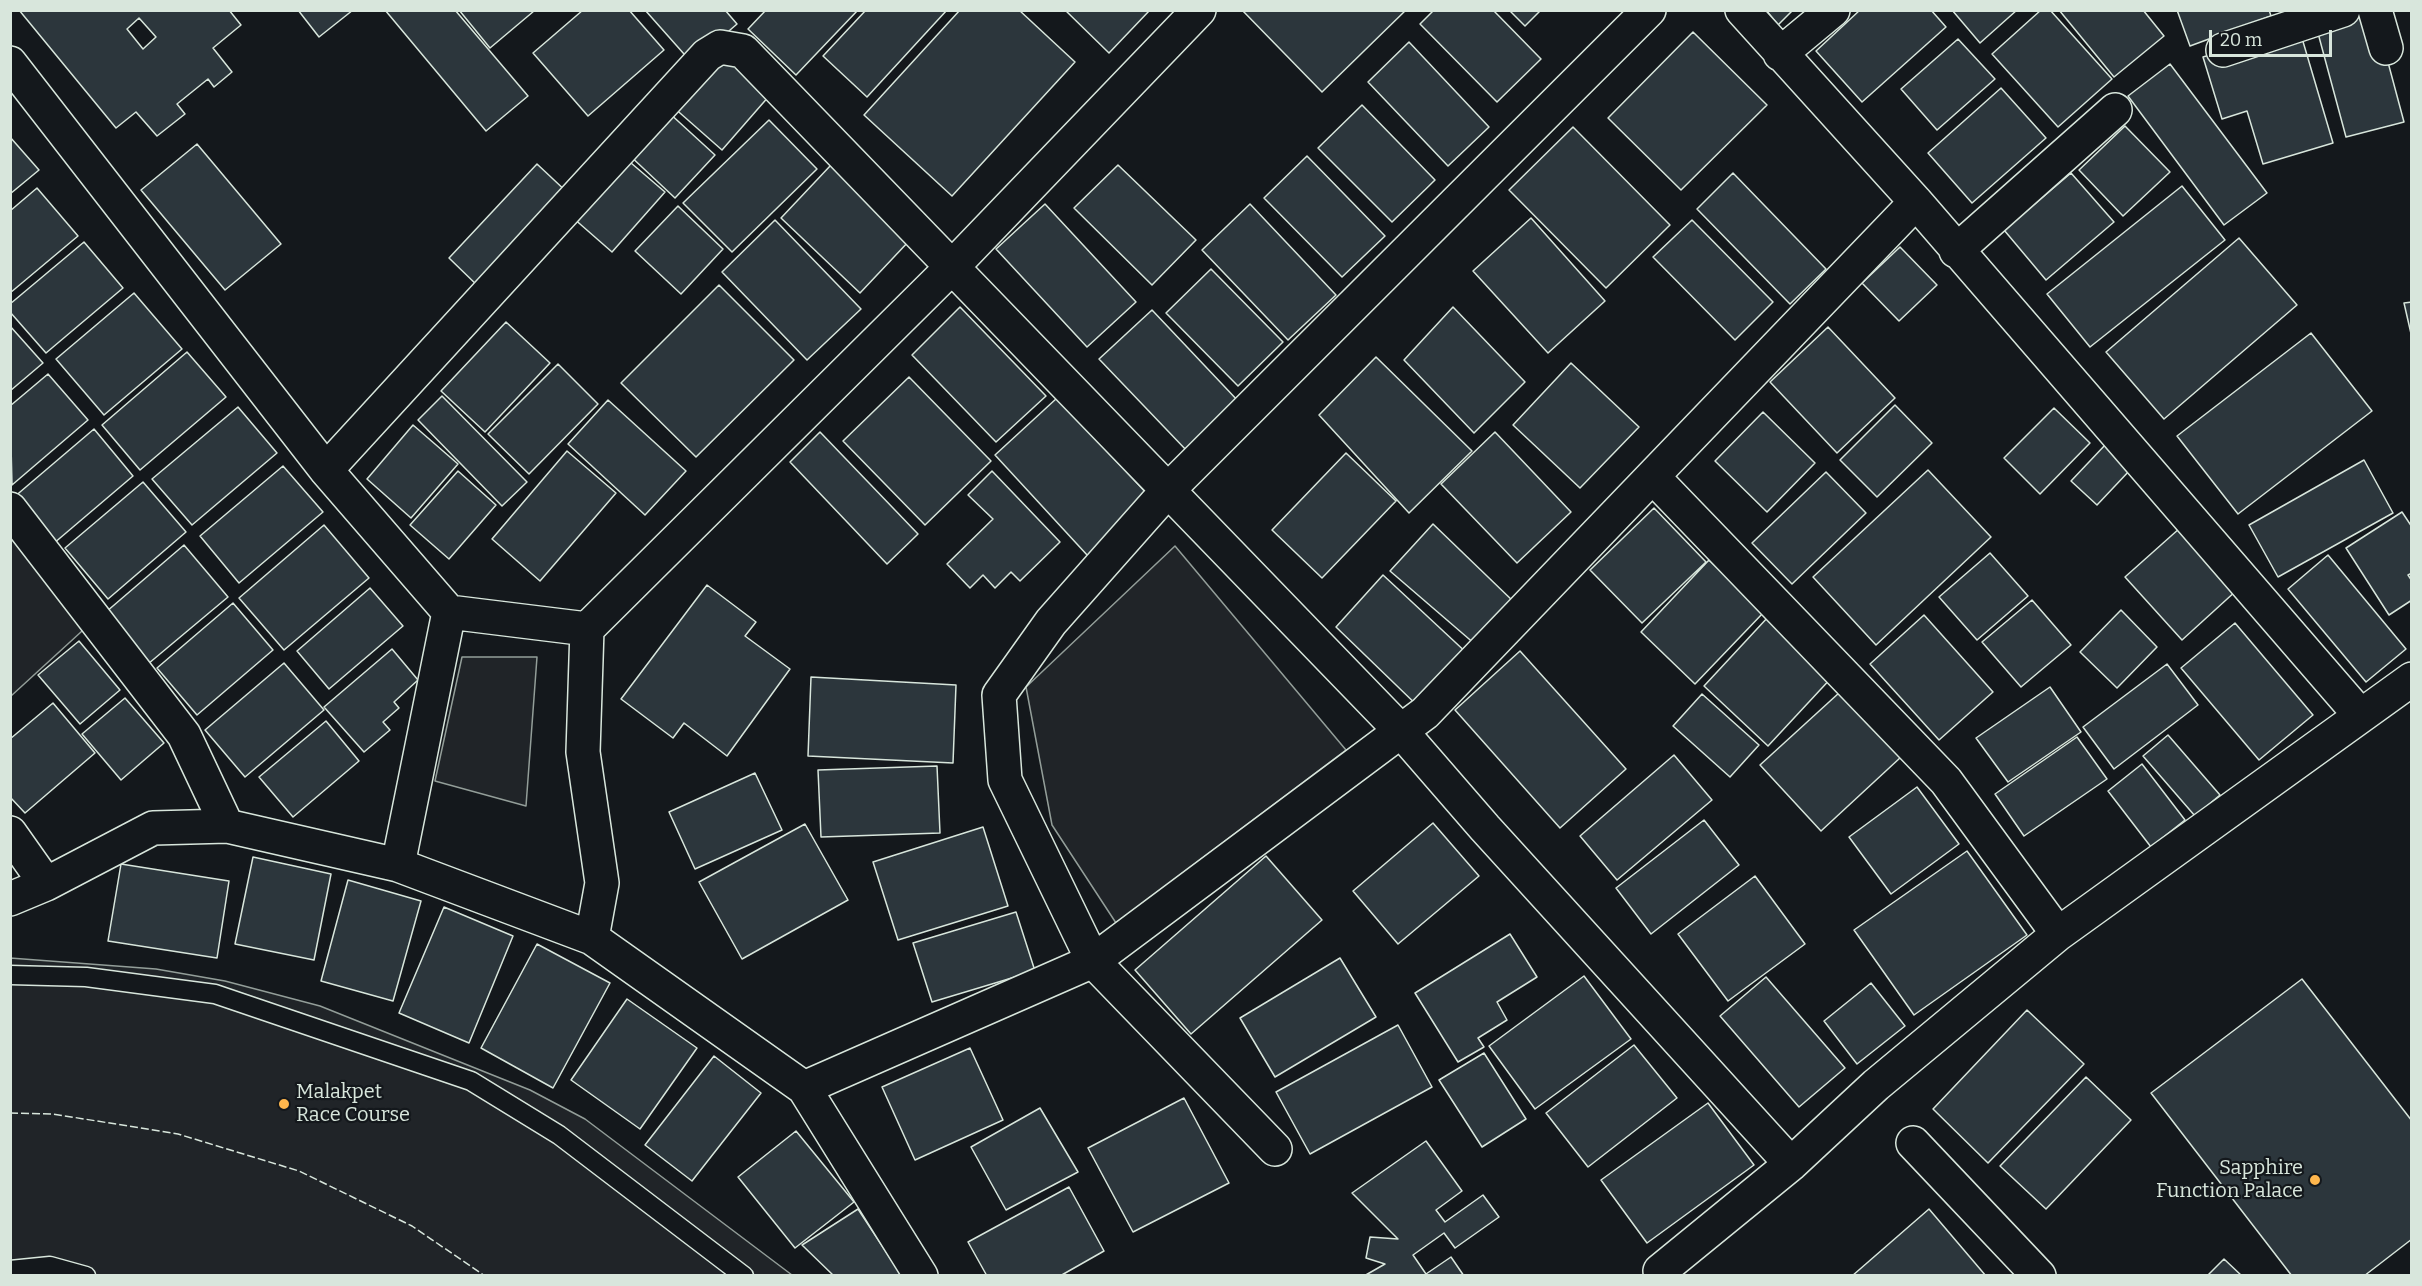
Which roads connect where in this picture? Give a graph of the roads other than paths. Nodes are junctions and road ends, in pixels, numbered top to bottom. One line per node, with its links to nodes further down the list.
1 (1199, 10): 14 (street)
2 (1650, 10): 17 (street)
3 (1742, 10): 9 (street)
4 (1833, 10): 9 (street)
5 (2343, 10): 8 (street)
6 (2375, 10): 7 (street)
7 (2386, 48)
8 (2223, 50)
9 (1780, 54): 12 (street)
10 (10, 63): 15 (street)
11 (2115, 110): 13 (street)
12 (1916, 202): 13 (street); 16 (street)
13 (1956, 251): 22 (street)
14 (953, 266): 15 (street); 17 (street); 20 (street)
15 (326, 470): 19 (street)
16 (1653, 477): 23 (street); 29 (street)
17 (1168, 489): 23 (street); 31 (street)
18 (10, 509): 24 (street)
19 (449, 612): 20 (street); 26 (street)
20 (587, 629): 30 (street)
21 (2408, 690): 22 (street)
22 (2360, 715): 29 (street)
23 (1400, 730): 31 (street); 36 (street)
24 (227, 826): 26 (street); 27 (street)
25 (10, 833): 27 (street)
26 (398, 865): 30 (street)
27 (46, 884): 28 (street)
28 (10, 899)
29 (2058, 934): 36 (street)
30 (592, 938): 33 (street)
31 (1094, 961): 33 (street); 35 (street)
32 (10, 975): 40 (lane)
33 (804, 1088): 41 (street)
34 (1913, 1143): 42 (street)
35 (1275, 1149)
36 (1791, 1164): 38 (street)
37 (10, 1270): 39 (lane)
38 (1660, 1271)
39 (86, 1275)
40 (744, 1275)
41 (921, 1275)
42 (2039, 1275)

